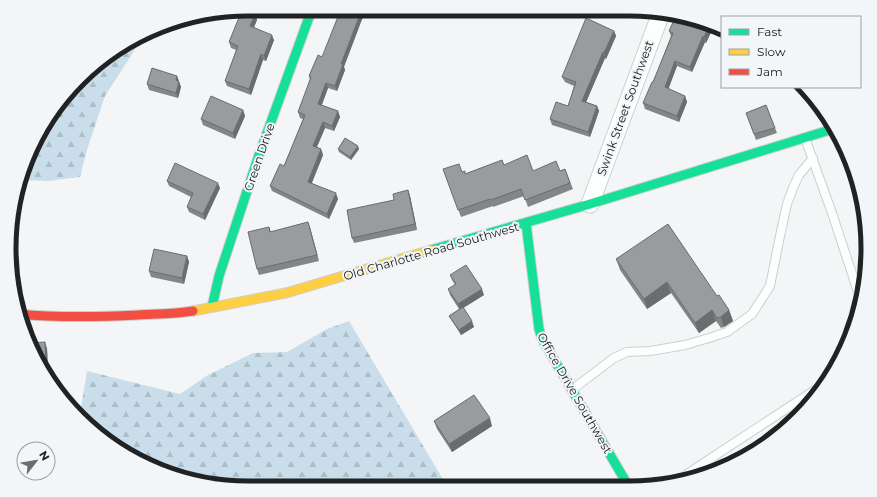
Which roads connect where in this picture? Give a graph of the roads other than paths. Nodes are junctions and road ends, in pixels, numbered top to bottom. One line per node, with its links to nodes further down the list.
1 (309, 16): 9 (street, Green Drive)
2 (659, 18): 6 (street, Swink Street Southwest)
3 (829, 130): 4 (street, Old Charlotte Road Southwest)
4 (805, 138): 5 (lane); 6 (street, Old Charlotte Road Southwest)
5 (812, 158): 8 (lane); 11 (lane)
6 (590, 204): 7 (street, Old Charlotte Road Southwest)
7 (526, 223): 9 (street, Old Charlotte Road Southwest); 11 (street, Office Drive Southwest)
8 (857, 291)
9 (212, 308): 10 (street, Old Charlotte Road Southwest)
10 (26, 315)
11 (572, 390): 14 (street, Office Drive Southwest)
12 (811, 393): 13 (lane)
13 (688, 473)
14 (625, 481)

